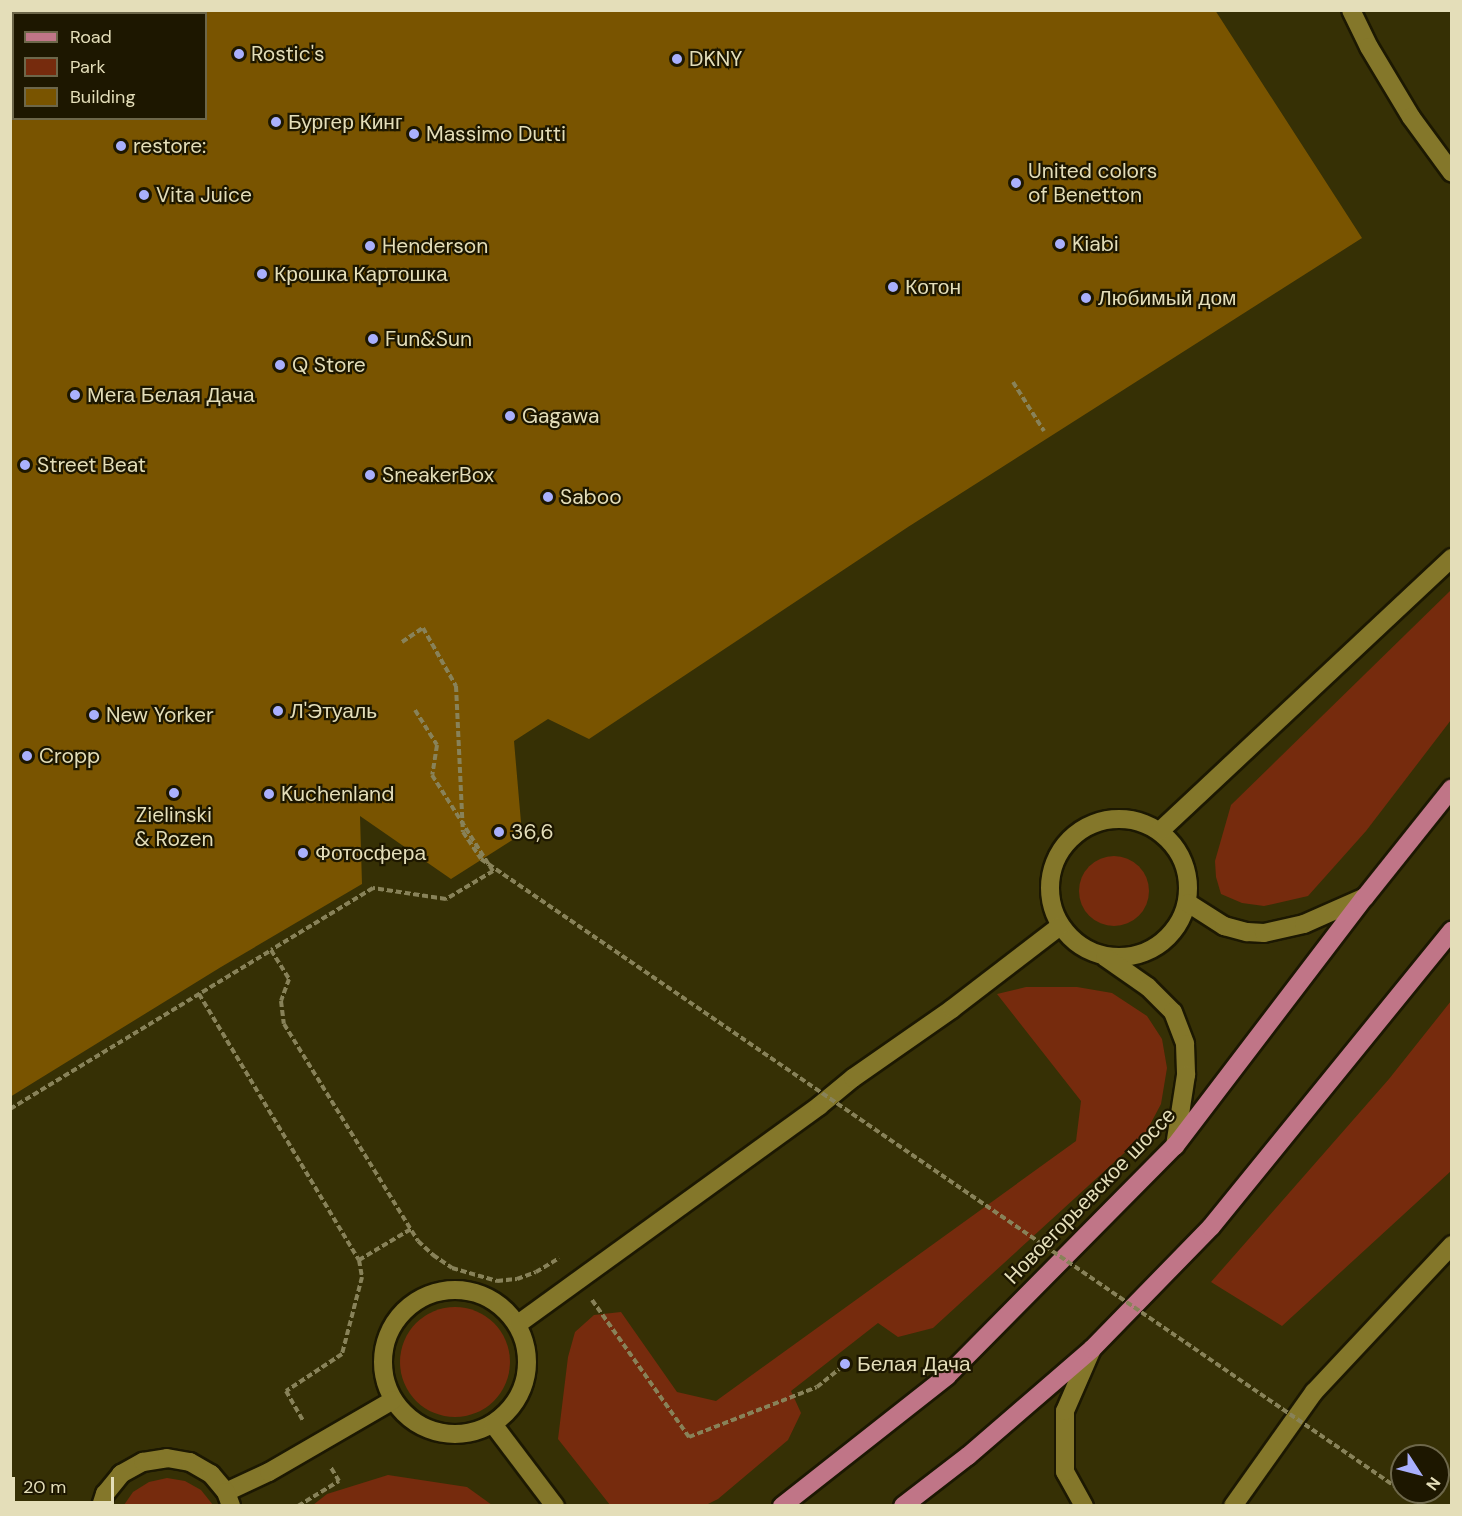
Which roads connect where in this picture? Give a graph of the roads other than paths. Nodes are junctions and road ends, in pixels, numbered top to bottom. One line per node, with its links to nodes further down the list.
1 (1351, 10): 2 (street)
2 (1452, 172)
3 (1452, 558): 5 (street)
4 (1452, 788): 6 (main road, Новоегорьевское шоссе)
5 (1160, 831): 7 (street); 8 (street)
6 (1365, 897): 7 (street); 11 (main road, Новоегорьевское шоссе)
7 (1188, 903): 10 (street)
8 (1060, 926): 10 (street); 13 (street)
9 (1452, 930): 14 (main road)
10 (1105, 957): 11 (street)
11 (1174, 1146): 20 (main road, Новоегорьевское шоссе)
12 (1452, 1245): 23 (street)
13 (518, 1324): 15 (street); 16 (street)
14 (1092, 1349): 21 (main road); 22 (street)
15 (393, 1400): 16 (street); 17 (street)
16 (493, 1424): 19 (street)
17 (228, 1499): 18 (street)
18 (101, 1506)
19 (555, 1506)
20 (782, 1506)
21 (903, 1506)
22 (1084, 1506)
23 (1233, 1506)

